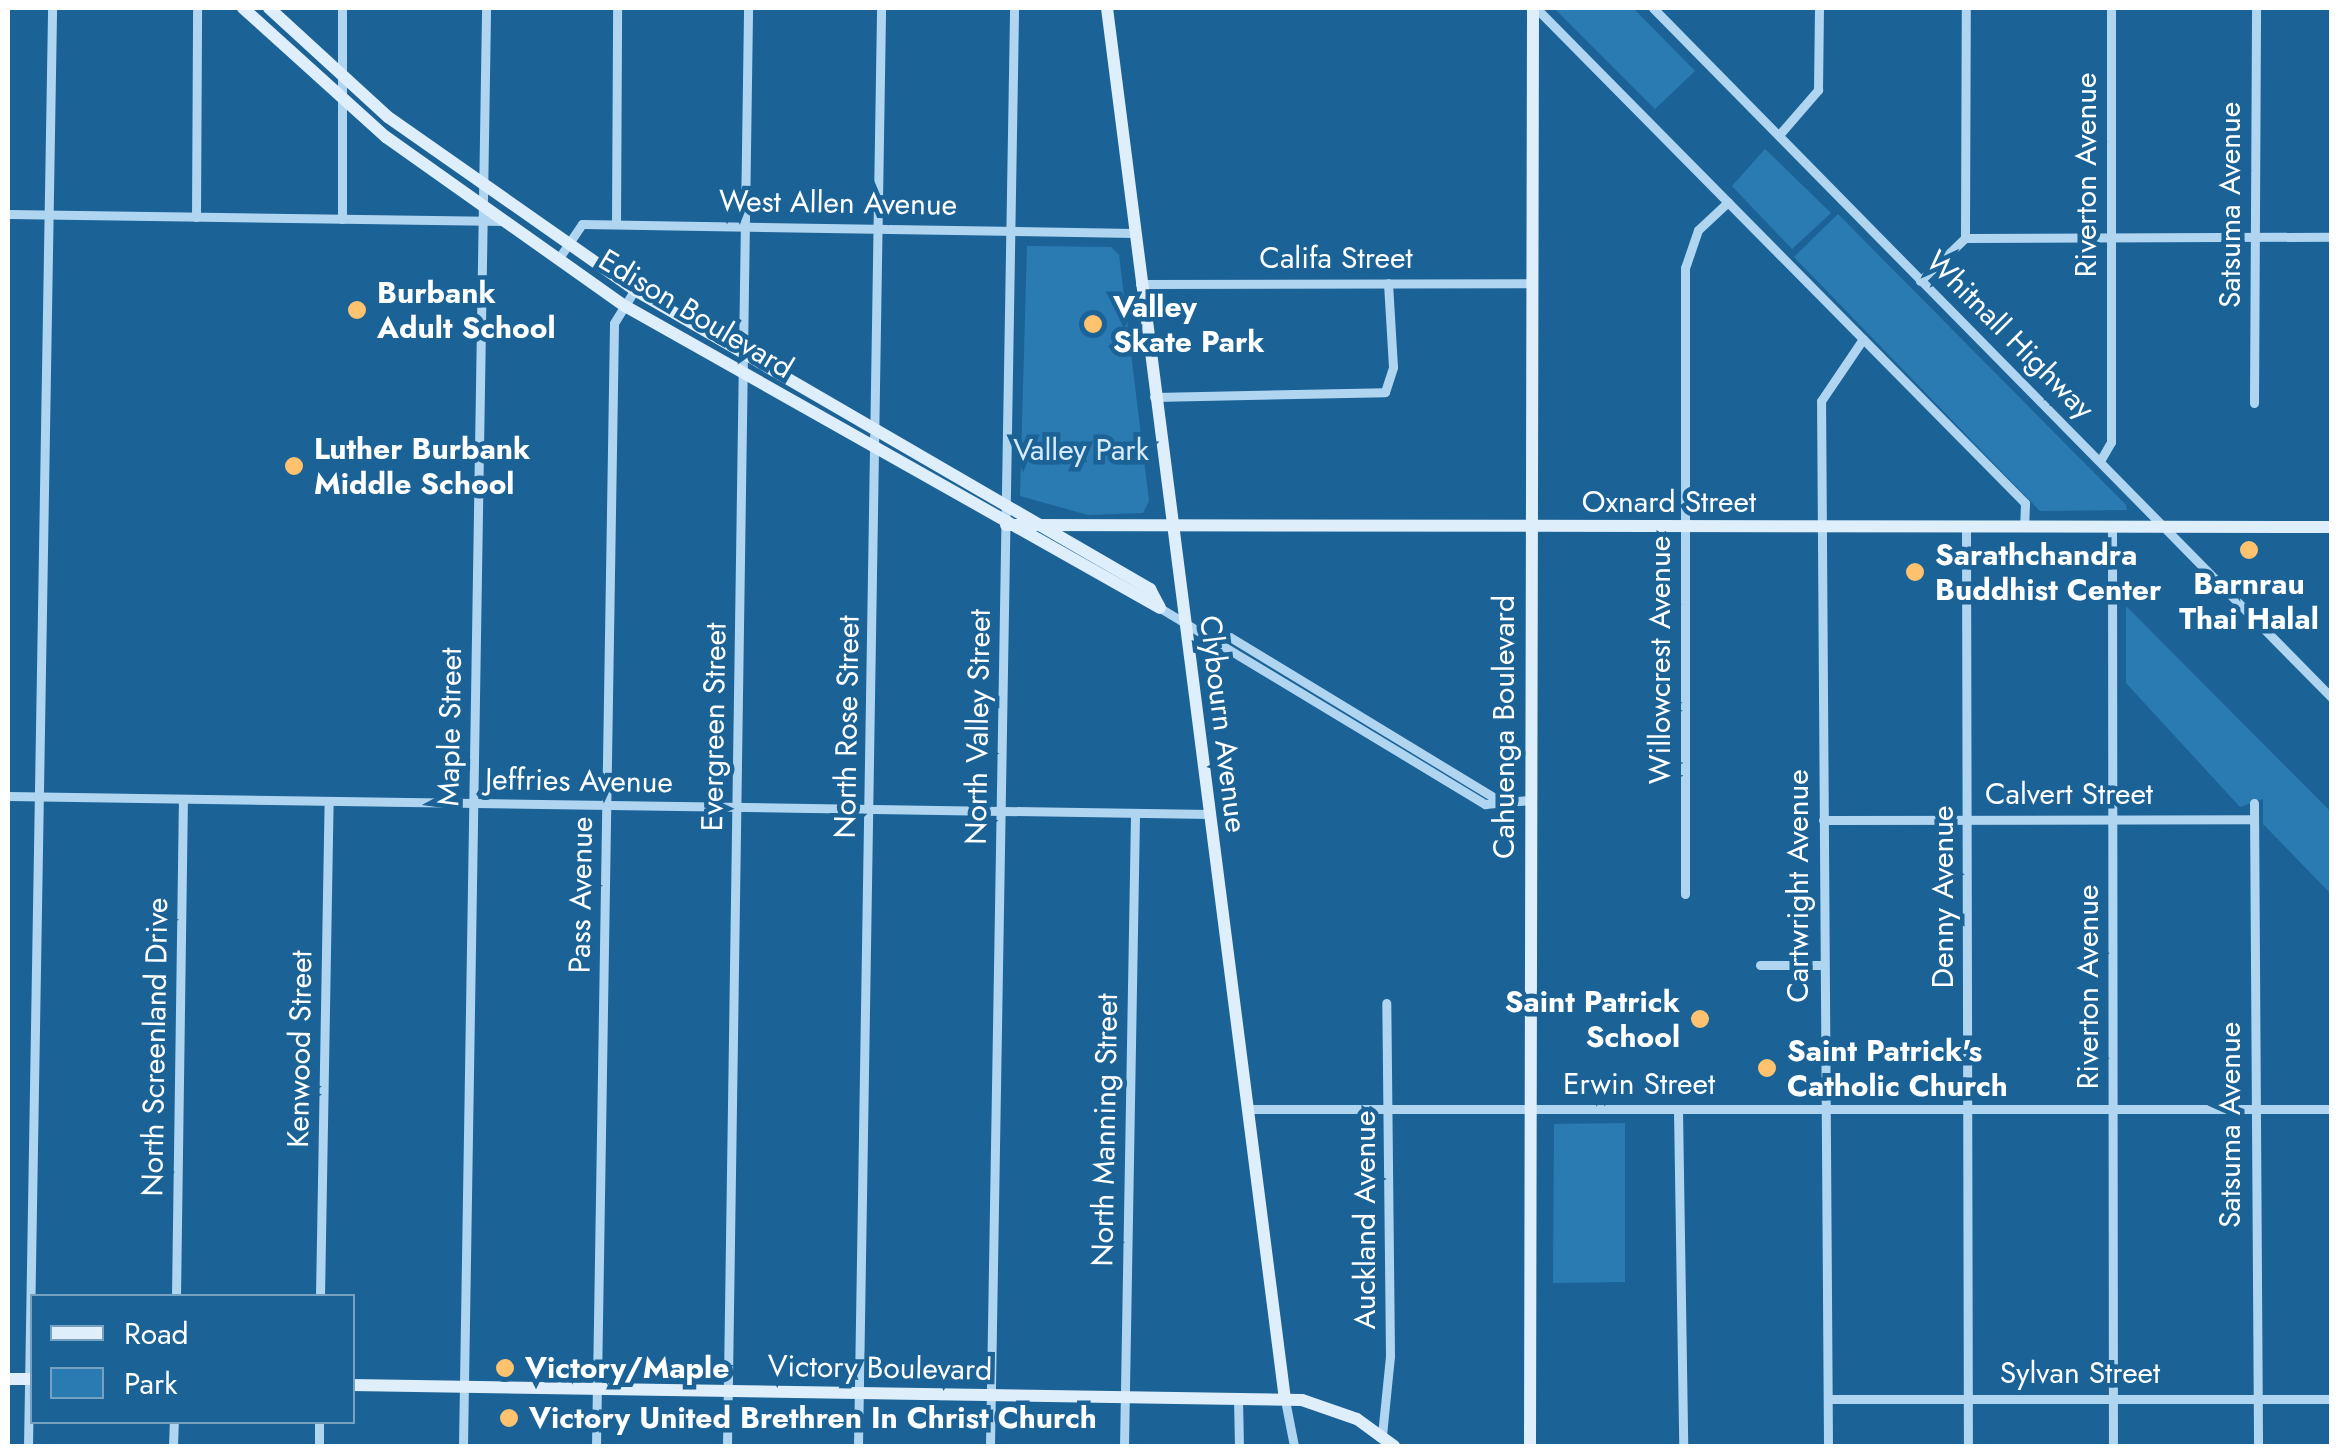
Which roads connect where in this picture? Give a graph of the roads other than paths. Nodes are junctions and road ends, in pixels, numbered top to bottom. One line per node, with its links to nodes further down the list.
1 (52, 8): 25 (street)
2 (197, 8): 26 (street)
3 (243, 8): 19 (main road, Edison Boulevard)
4 (269, 8): 18 (main road, Edison Boulevard)
5 (342, 8): 18 (street)
6 (486, 8): 21 (street, Maple Street)
7 (617, 8): 30 (street)
8 (748, 8): 31 (street, Evergreen Street)
9 (881, 8): 32 (street, North Rose Street)
10 (1014, 8): 33 (street, North Valley Street)
11 (1107, 8): 34 (main road, Clybourn Avenue)
12 (1535, 8): 22 (street); 43 (main road, Cahuenga Boulevard)
13 (1653, 8): 20 (street, Whitnall Highway)
14 (1819, 8): 20 (street)
15 (1966, 8): 38 (street)
16 (2111, 8): 35 (street, Riverton Avenue)
17 (2256, 8): 36 (street, Satsuma Avenue)
18 (342, 78): 19 (street); 21 (main road, Edison Boulevard)
19 (342, 99): 23 (main road, Edison Boulevard); 27 (street)
20 (1779, 134): 41 (street, Whitnall Highway)
21 (484, 185): 23 (street, Maple Street); 39 (main road, Edison Boulevard)
22 (1728, 202): 47 (street); 61 (street, Willowcrest Avenue)
23 (484, 206): 28 (main road, Edison Boulevard); 29 (street, Maple Street)
24 (8, 214): 25 (street)
25 (48, 214): 26 (street); 72 (street)
26 (196, 217): 27 (street)
27 (342, 219): 29 (street)
28 (504, 221): 29 (street); 40 (main road, Edison Boulevard)
29 (484, 222): 77 (street, Maple Street)
30 (616, 224): 31 (street, West Allen Avenue); 39 (street, West Allen Avenue)
31 (745, 227): 32 (street, West Allen Avenue); 48 (street, Evergreen Street)
32 (878, 228): 33 (street, West Allen Avenue); 52 (street, North Rose Street)
33 (1010, 232): 34 (street, West Allen Avenue); 55 (street, North Valley Street)
34 (1134, 233): 44 (main road, Clybourn Avenue)
35 (2110, 236): 36 (street); 38 (street); 54 (street, Riverton Avenue)
36 (2255, 237): 37 (street); 51 (street, Satsuma Avenue)
37 (2332, 237)
38 (1965, 238): 41 (street)
39 (569, 242): 40 (street); 45 (main road, Edison Boulevard)
40 (558, 258): 46 (main road, Edison Boulevard)
41 (1920, 281): 54 (street, Whitnall Highway)
42 (1388, 282): 43 (street, Califa Street); 44 (street, Califa Street); 50 (street)
43 (1532, 283): 66 (main road, Cahuenga Boulevard)
44 (1140, 284): 50 (main road, Clybourn Avenue)
45 (635, 290): 46 (street, Pass Avenue); 48 (main road, Edison Boulevard)
46 (625, 306): 49 (main road, Edison Boulevard); 79 (street, Pass Avenue)
47 (1863, 339): 59 (street); 62 (street, Cartwright Avenue)
48 (743, 352): 49 (street, Evergreen Street); 52 (main road, Edison Boulevard)
49 (743, 374): 53 (main road, Edison Boulevard); 80 (street, Evergreen Street)
50 (1154, 397): 60 (main road, Clybourn Avenue)
51 (2254, 403)
52 (876, 430): 53 (street, North Rose Street); 55 (main road, Edison Boulevard)
53 (876, 450): 56 (main road, Edison Boulevard); 81 (street, North Rose Street)
54 (2100, 460): 64 (street, Whitnall Highway)
55 (1006, 505): 56 (street, North Valley Street); 57 (main road, Edison Boulevard)
56 (1006, 525): 57 (main road, Oxnard Street); 67 (main road, Edison Boulevard); 82 (street, North Valley Street)
57 (1042, 526): 60 (main road, Oxnard Street); 67 (main road, Edison Boulevard)
58 (1966, 526): 59 (main road, Oxnard Street); 62 (main road, Oxnard Street); 86 (street, Denny Avenue)
59 (2024, 526): 63 (main road, Oxnard Street)
60 (1171, 527): 66 (main road, Oxnard Street); 68 (main road, Clybourn Avenue)
61 (1685, 527): 62 (main road, Oxnard Street); 66 (main road, Oxnard Street); 89 (street, Willowcrest Avenue)
62 (1822, 527): 88 (street, Cartwright Avenue)
63 (2112, 527): 64 (main road, Oxnard Street); 85 (street, Riverton Avenue)
64 (2161, 527): 65 (main road, Oxnard Street); 70 (street, Whitnall Highway)
65 (2332, 527)
66 (1532, 528): 75 (main road, Cahuenga Boulevard)
67 (1160, 608): 68 (street, Edison Boulevard)
68 (1185, 627): 69 (street, Edison Boulevard); 83 (main road, Clybourn Avenue)
69 (1214, 640): 74 (street, Edison Boulevard); 74 (street, Edison Boulevard)
70 (2332, 698)
71 (8, 796): 72 (street, Jeffries Avenue)
72 (39, 796): 73 (street, Jeffries Avenue); 102 (street)
73 (184, 799): 76 (street, Jeffries Avenue); 103 (street, North Screenland Drive)
74 (1498, 800): 75 (street, Edison Boulevard)
75 (1530, 800): 96 (main road, Cahuenga Boulevard)
76 (328, 802): 77 (street, Jeffries Avenue); 104 (street, Kenwood Street)
77 (474, 804): 79 (street, Jeffries Avenue); 106 (street, Maple Street)
78 (2254, 804): 87 (street, Satsuma Avenue)
79 (607, 807): 80 (street, Jeffries Avenue); 107 (street, Pass Avenue)
80 (739, 809): 81 (street, Jeffries Avenue); 108 (street, Evergreen Street)
81 (871, 812): 82 (street, Jeffries Avenue); 109 (street, North Rose Street)
82 (1002, 814): 84 (street, Jeffries Avenue); 110 (street, North Valley Street)
83 (1210, 814): 84 (street, Jeffries Avenue); 95 (main road, Clybourn Avenue)
84 (1135, 815): 111 (street, North Manning Street)
85 (2113, 818): 86 (street, Calvert Street); 87 (street, Calvert Street); 99 (street, Riverton Avenue)
86 (1968, 819): 88 (street, Calvert Street); 98 (street, Denny Avenue)
87 (2254, 819): 100 (street, Satsuma Avenue)
88 (1823, 820): 91 (street, Cartwright Avenue)
89 (1685, 894)
90 (1760, 965): 91 (street)
91 (1823, 965): 94 (street, Cartwright Avenue)
92 (1386, 1004): 93 (street, Auckland Avenue)
93 (1390, 1108): 95 (street, Erwin Street); 96 (street, Erwin Street); 120 (street, Auckland Avenue)
94 (1825, 1108): 97 (street, Erwin Street); 98 (street, Erwin Street); 115 (street, Cartwright Avenue)
95 (1247, 1109): 118 (main road, Clybourn Avenue)
96 (1532, 1109): 97 (street, Erwin Street); 131 (main road, Cahuenga Boulevard)
97 (1678, 1110): 132 (street)
98 (1968, 1110): 99 (street, Erwin Street); 112 (street, Denny Avenue)
99 (2113, 1110): 100 (street, Erwin Street); 113 (street, Riverton Avenue)
100 (2255, 1110): 101 (street, Erwin Street); 116 (street, Satsuma Avenue)
101 (2332, 1110)
102 (32, 1294)
103 (176, 1294)
104 (320, 1294)
105 (355, 1385): 106 (main road, Victory Boulevard)
106 (464, 1387): 107 (main road, Victory Boulevard); 122 (street, Maple Street)
107 (596, 1389): 108 (main road, Victory Boulevard); 123 (street, Pass Avenue)
108 (727, 1391): 109 (main road, Victory Boulevard); 124 (street, Evergreen Street)
109 (859, 1393): 110 (main road, Victory Boulevard); 125 (street, North Rose Street)
110 (991, 1395): 111 (main road, Victory Boulevard); 126 (street, North Valley Street)
111 (1125, 1398): 114 (main road, Victory Boulevard); 127 (street, North Manning Street)
112 (1968, 1398): 113 (street, Sylvan Street); 115 (street, Sylvan Street); 134 (street, Denny Avenue)
113 (2113, 1398): 116 (street, Sylvan Street); 135 (street, Riverton Avenue)
114 (1238, 1399): 118 (main road, Victory Boulevard); 128 (street)
115 (1828, 1399): 133 (street, Cartwright Avenue)
116 (2258, 1399): 117 (street, Sylvan Street); 136 (street, Satsuma Avenue)
117 (2332, 1399)
118 (1286, 1400): 120 (main road, Victory Boulevard); 129 (street, Clybourn Avenue)
119 (30, 1401): 121 (street)
120 (1382, 1435): 130 (main road, Victory Boulevard)
121 (28, 1446)
122 (463, 1446)
123 (596, 1446)
124 (727, 1446)
125 (858, 1446)
126 (990, 1446)
127 (1124, 1446)
128 (1240, 1446)
129 (1294, 1446)
130 (1394, 1446)
131 (1530, 1446)
132 (1683, 1446)
133 (1828, 1446)
134 (1968, 1446)
135 (2113, 1446)
136 (2258, 1446)

